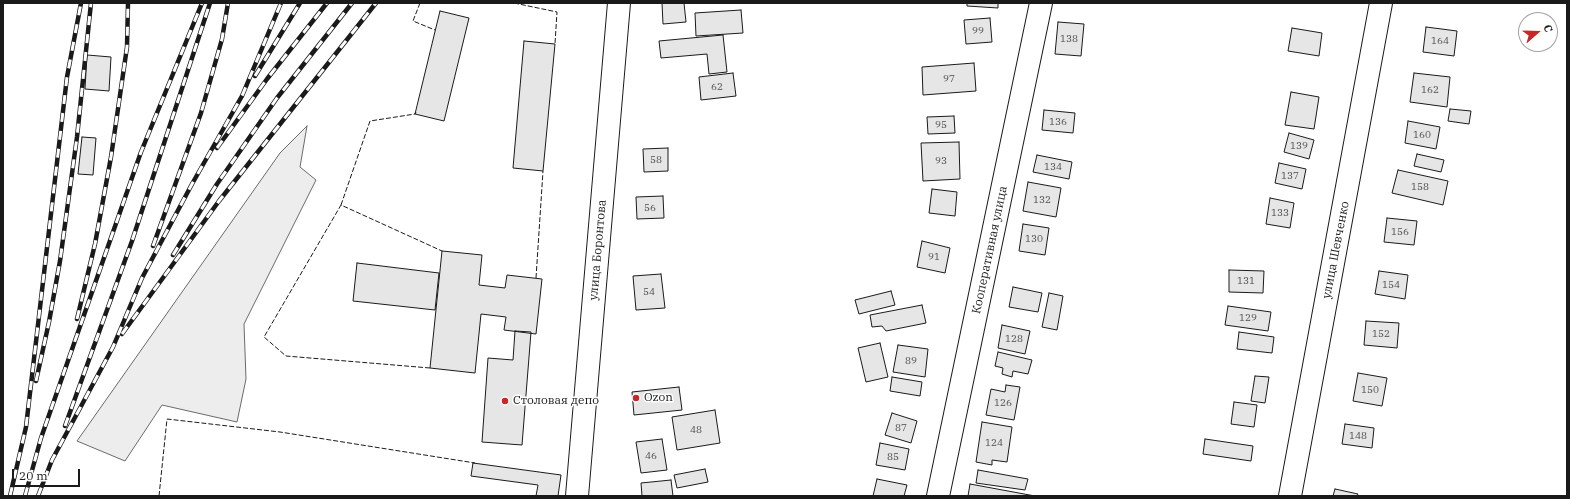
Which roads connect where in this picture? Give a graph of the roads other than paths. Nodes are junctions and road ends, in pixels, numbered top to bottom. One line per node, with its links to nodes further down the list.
1 (619, 3): 4 (street, улица Боронтова)
2 (1041, 3): 5 (street, Кооперативная улица)
3 (1382, 3): 6 (street, улица Шевченко)
4 (577, 496)
5 (938, 496)
6 (1290, 496)

